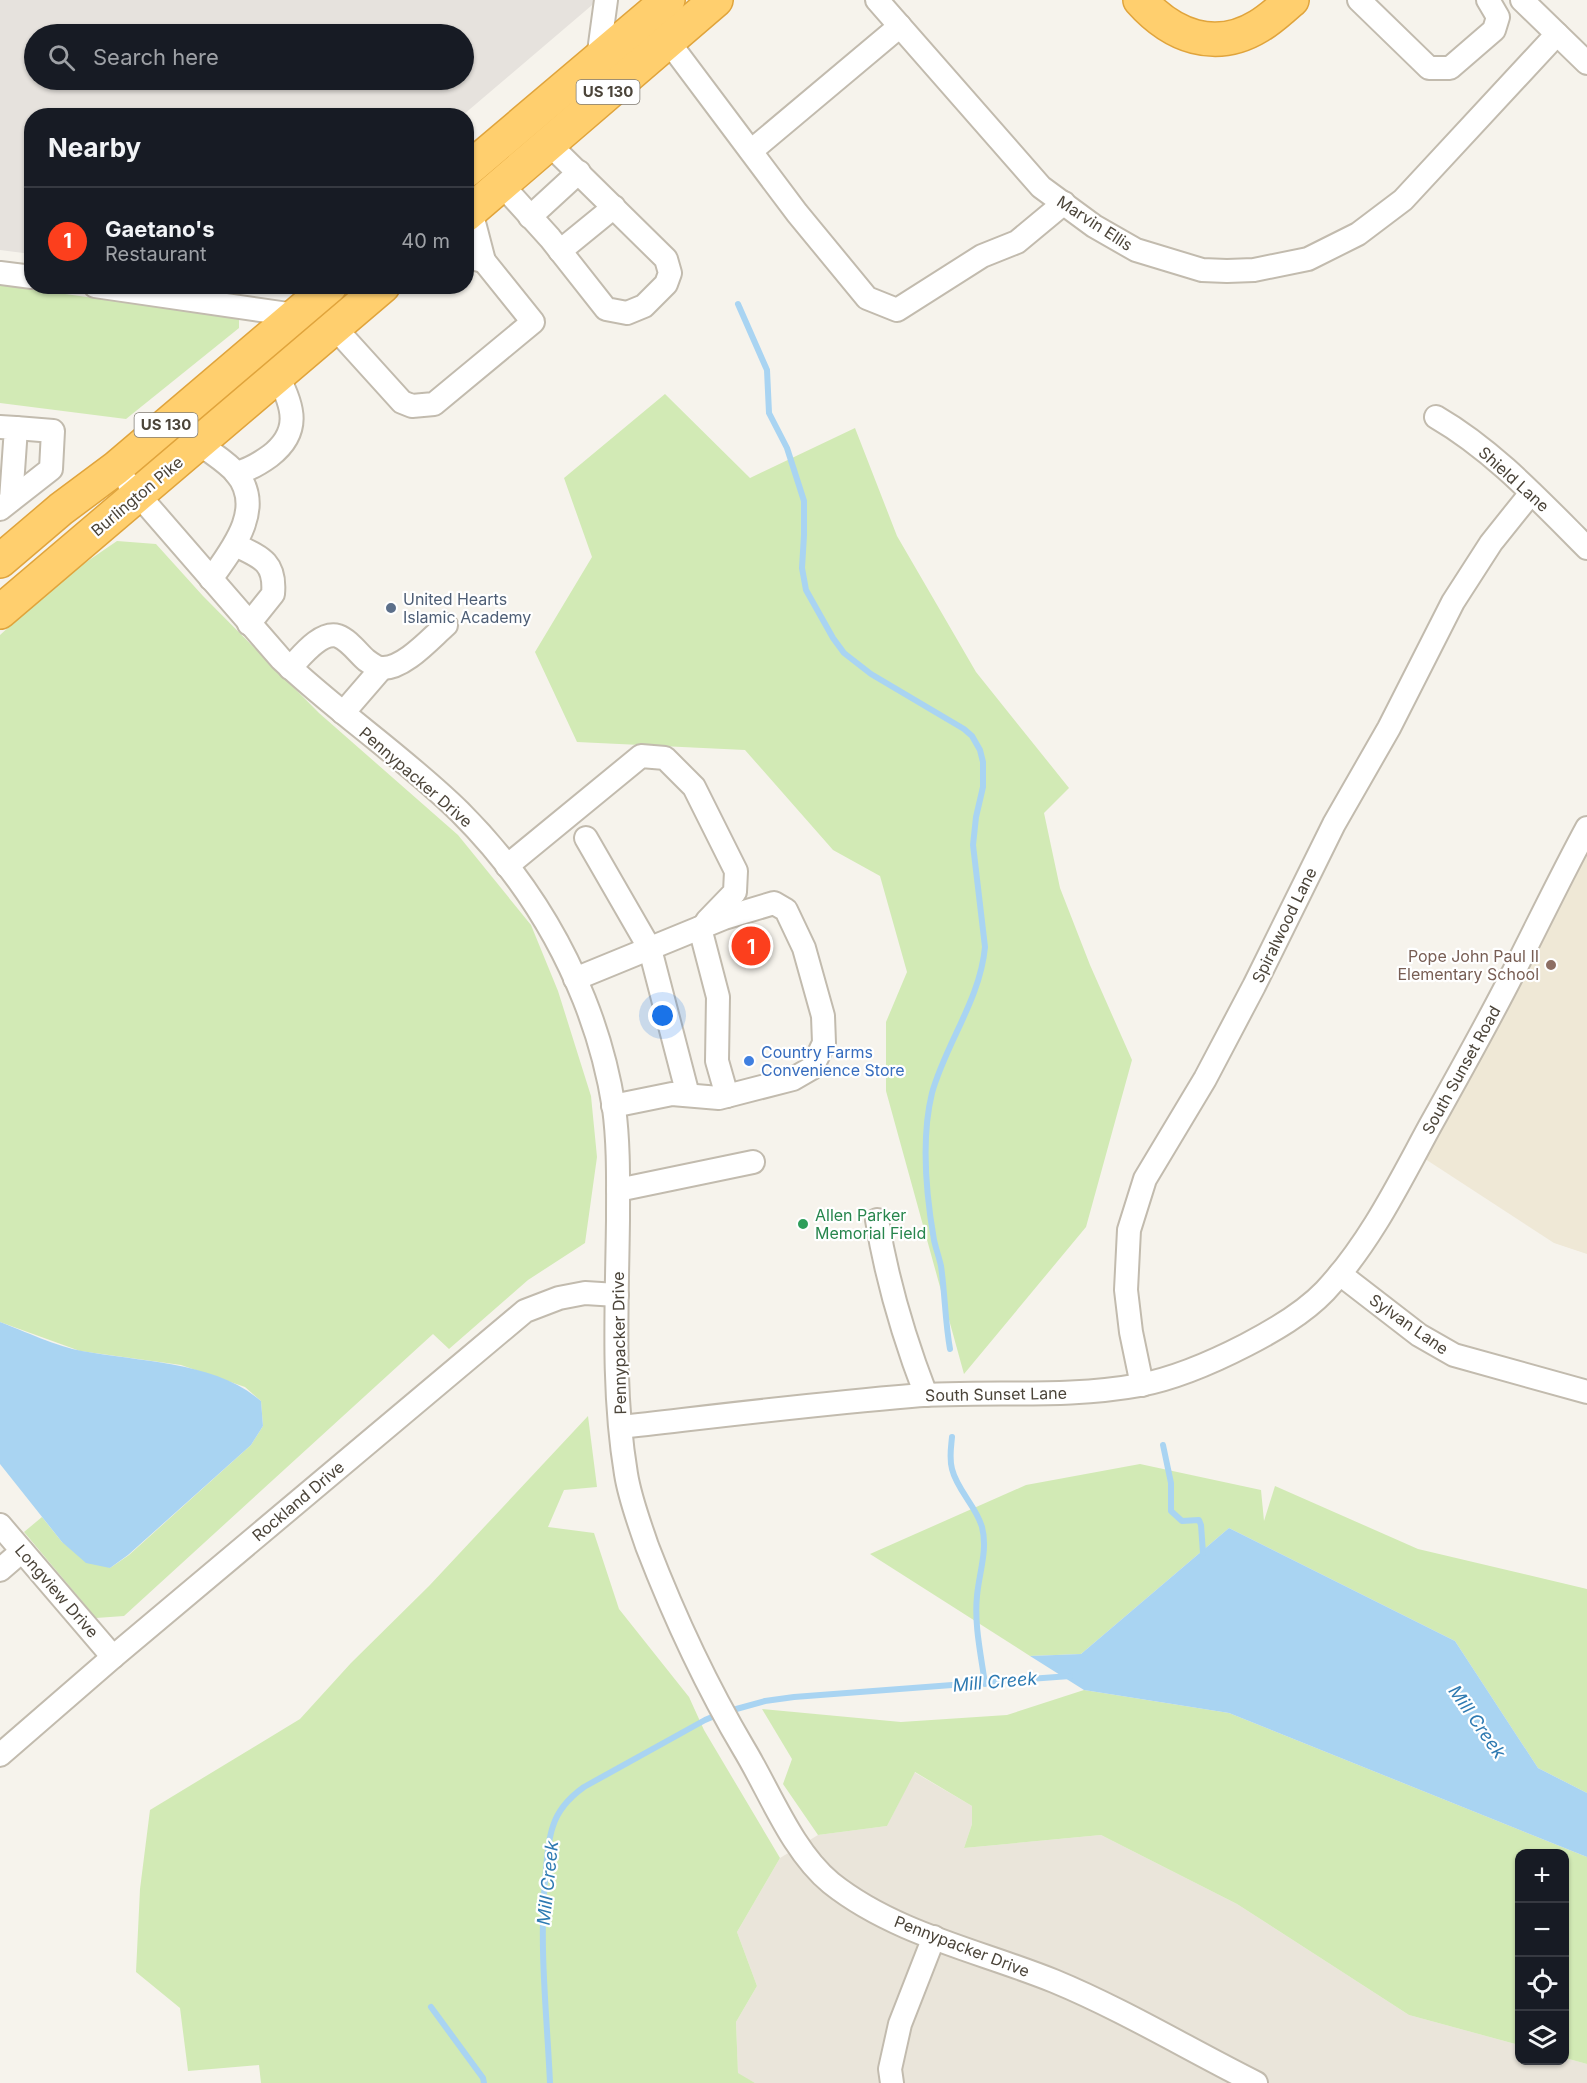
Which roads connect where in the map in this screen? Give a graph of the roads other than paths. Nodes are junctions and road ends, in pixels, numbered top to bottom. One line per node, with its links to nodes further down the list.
1 (606, 0): 13 (street)
2 (668, 0): 13 (highway, US 130)
3 (716, 0): 12 (highway, US 130)
4 (877, 0): 10 (street, Marvin Ellis)
5 (1140, 0): 6 (highway)
6 (1292, 0)
7 (1359, 0): 8 (street)
8 (1488, 0)
9 (1522, 0): 11 (street)
10 (900, 26): 16 (street); 20 (street, Marvin Ellis)
11 (1557, 34): 14 (street); 20 (street, Marvin Ellis)
12 (668, 41): 15 (highway, US 130); 16 (street)
13 (598, 59): 17 (highway, US 130)
14 (1587, 63)
15 (548, 143): 18 (street); 19 (highway, US 130)
16 (751, 151): 20 (street)
17 (474, 164)
18 (579, 172): 21 (street); 23 (street)
19 (502, 185): 22 (highway, US 130); 23 (street)
20 (1064, 203)
21 (614, 207): 24 (street); 24 (street)
22 (474, 209)
23 (530, 217): 24 (street)
24 (555, 245)
25 (475, 259): 32 (street)
26 (0, 273): 27 (street)
27 (24, 276)
28 (150, 294): 31 (street)
29 (321, 294): 31 (highway, US 130)
30 (374, 294): 32 (highway, Burlington Pike / US 130)
31 (296, 315): 37 (highway, US 130)
32 (335, 327): 33 (highway, Burlington Pike / US 130)
33 (278, 376): 36 (highway, Burlington Pike / US 130); 38 (street)
34 (1436, 417): 40 (street, Shield Lane)
35 (8, 427): 39 (street); 42 (street)
36 (200, 443): 38 (street); 41 (highway, Burlington Pike / US 130)
37 (116, 468): 41 (street, Pennypacker Drive); 43 (highway, US 130)
38 (236, 473): 44 (street)
39 (38, 480): 42 (street); 43 (street)
40 (1531, 493): 45 (street, Shield Lane); 68 (street, Spiralwood Lane)
41 (139, 495): 47 (street, Pennypacker Drive); 48 (highway, Burlington Pike / US 130)
42 (5, 505)
43 (61, 509): 46 (highway, US 130)
44 (235, 545): 47 (street); 49 (street)
45 (1587, 548)
46 (0, 561)
47 (211, 579): 49 (street, Pennypacker Drive)
48 (0, 612)
49 (249, 624): 51 (street, Pennypacker Drive)
50 (446, 625): 52 (street)
51 (290, 668): 52 (street); 53 (street, Pennypacker Drive)
52 (381, 669): 53 (street)
53 (343, 713): 56 (street, Pennypacker Drive)
54 (1587, 828): 66 (street, South Sunset Road)
55 (586, 838): 58 (street)
56 (507, 866): 57 (street); 59 (street, Pennypacker Drive)
57 (700, 928): 58 (street); 61 (street); 61 (street)
58 (650, 948): 59 (street); 60 (street)
59 (575, 979): 62 (street, Pennypacker Drive)
60 (688, 1095): 61 (street); 62 (street)
61 (727, 1096)
62 (613, 1106): 64 (street, Pennypacker Drive)
63 (753, 1162): 64 (street)
64 (618, 1190): 67 (street, Pennypacker Drive)
65 (877, 1220): 70 (street)
66 (1340, 1274): 68 (street, South Sunset Lane); 69 (street, Sylvan Lane)
67 (617, 1295): 71 (street, Pennypacker Drive); 75 (street, Rockland Drive)
68 (1142, 1385): 70 (street, South Sunset Lane)
69 (1587, 1392)
70 (926, 1395): 71 (street, South Sunset Lane)
71 (621, 1427): 77 (street, Pennypacker Drive)
72 (0, 1525): 73 (street, Longview Drive)
73 (22, 1551): 74 (street); 75 (street, Longview Drive)
74 (0, 1570)
75 (113, 1657): 76 (street, Rockland Drive)
76 (0, 1755)
77 (934, 1937): 78 (street); 79 (street, Pennypacker Drive)
78 (892, 2083)
79 (1256, 2083)

